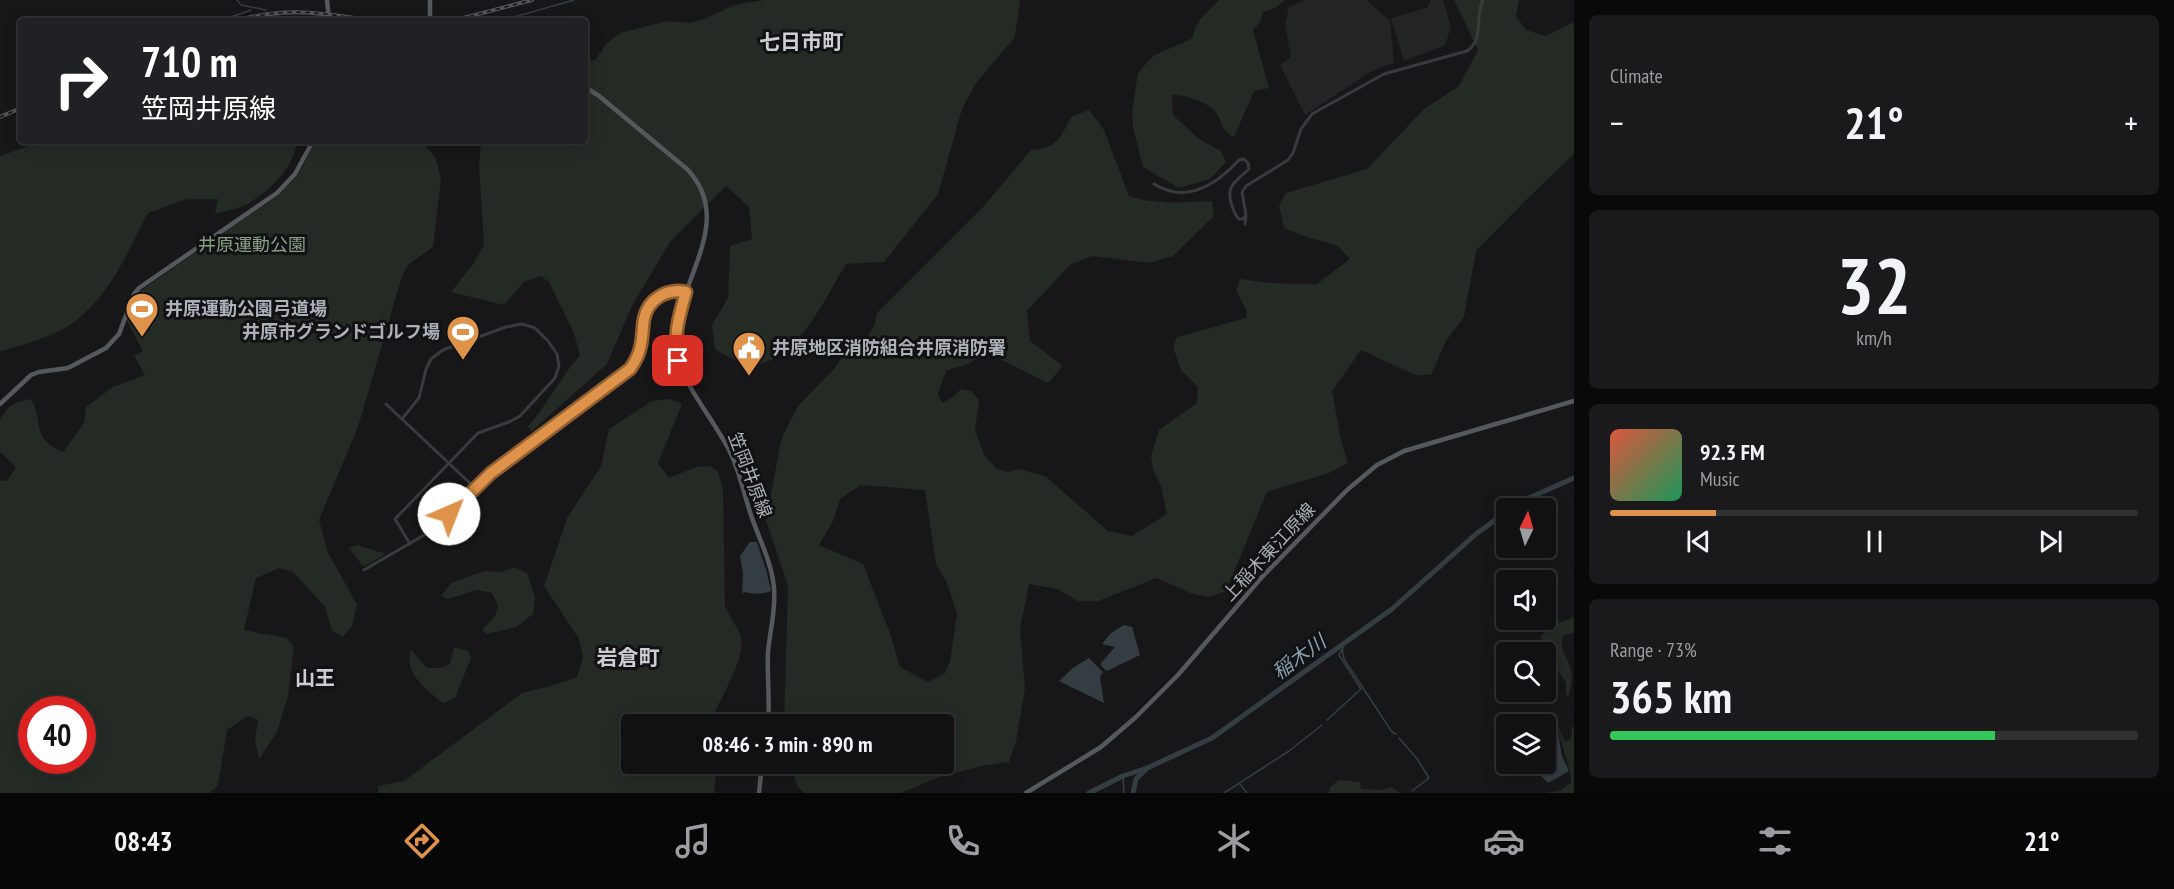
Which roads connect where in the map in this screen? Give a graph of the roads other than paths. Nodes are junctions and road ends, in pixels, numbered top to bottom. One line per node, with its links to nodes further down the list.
1 (327, 0): 4 (main road)
2 (430, 0): 5 (main road)
3 (1483, 0): 9 (street)
4 (329, 18)
5 (430, 18)
6 (588, 89): 11 (main road, 笠岡井原線)
7 (312, 144): 13 (main road)
8 (1154, 184): 9 (street)
9 (1246, 215): 10 (street)
10 (1245, 224)
11 (686, 292): 17 (street); 20 (main road, 笠岡井原線)
12 (1574, 401): 23 (main road, 上稲木東江原線)
13 (0, 404)
14 (386, 404): 15 (street)
15 (402, 419): 16 (street); 16 (street)
16 (449, 463): 17 (street); 18 (street)
17 (474, 488): 18 (street)
18 (410, 544): 19 (street)
19 (364, 570)
20 (768, 714)
21 (761, 774): 22 (main road)
22 (759, 793)
23 (1026, 793)

